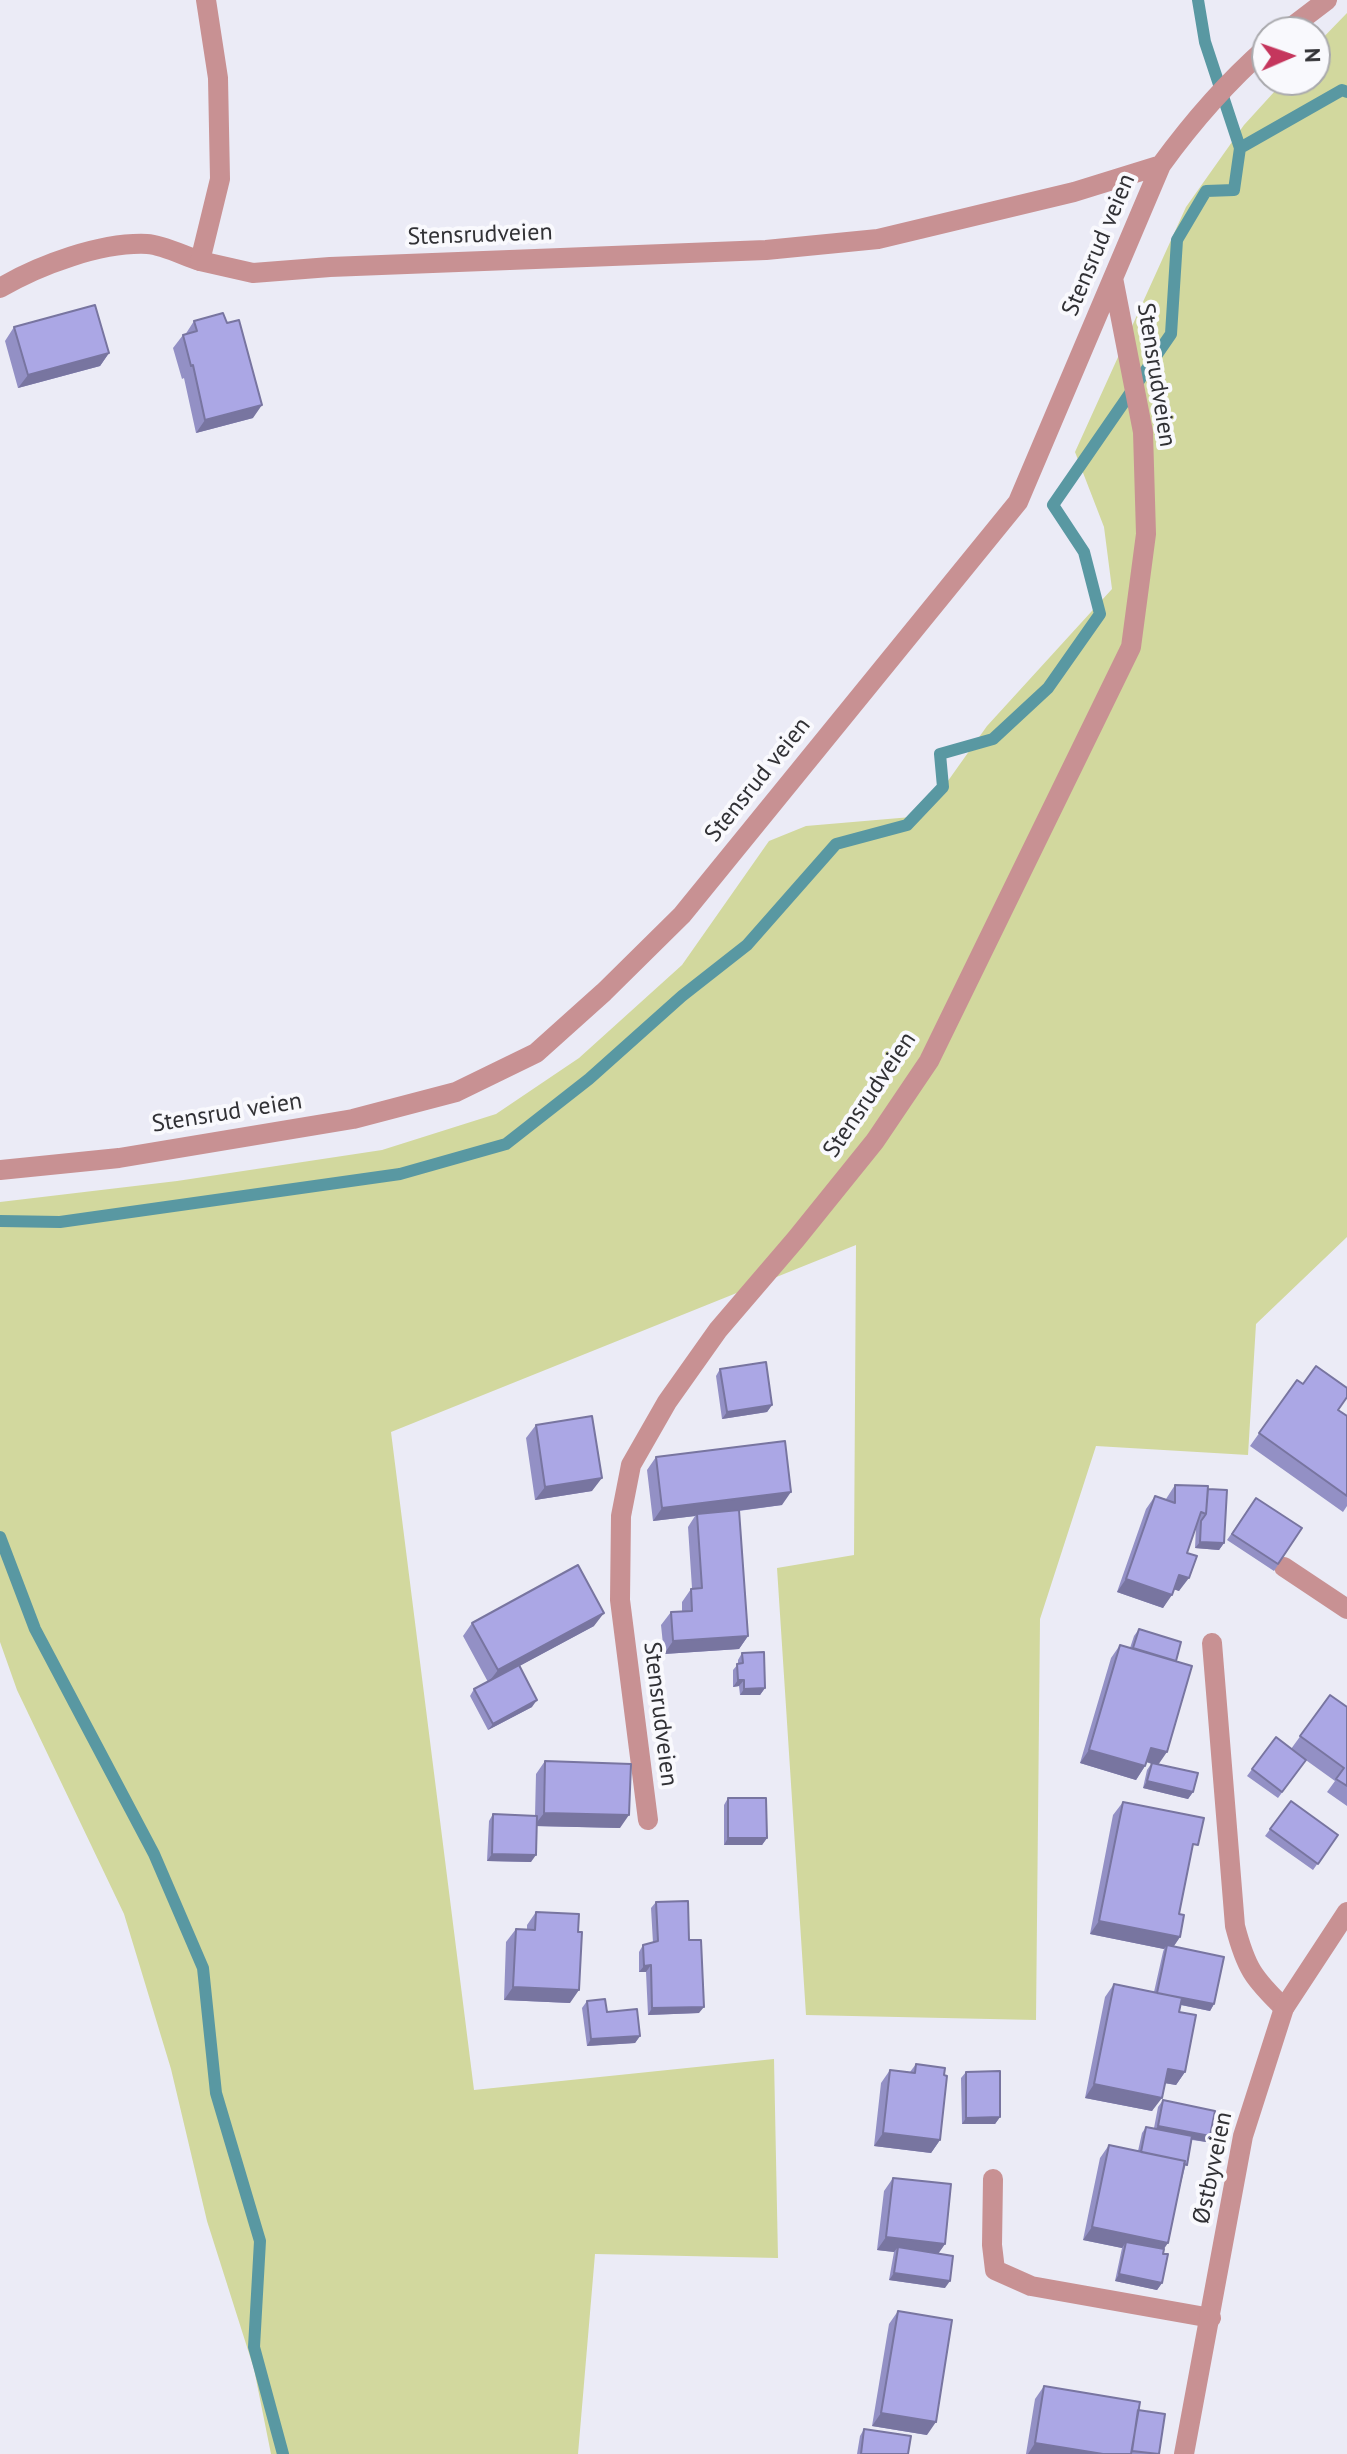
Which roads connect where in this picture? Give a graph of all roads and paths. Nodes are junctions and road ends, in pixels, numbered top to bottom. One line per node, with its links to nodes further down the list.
1 (206, 0): 6 (street)
2 (1327, 0): 3 (street)
3 (1306, 16)
4 (1251, 62): 5 (street, Stensrud veien)
5 (1161, 165): 6 (street, Stensrudveien); 7 (street, Stensrud veien)
6 (200, 261): 8 (street, Stensrudveien)
7 (1113, 278): 9 (street, Stensrud veien); 13 (street, Stensrudveien)
8 (0, 288)
9 (0, 1170)
10 (1284, 1567): 11 (street)
11 (1347, 1609)
12 (1212, 1643): 15 (street)
13 (648, 1820)
14 (1347, 1912): 15 (street, Østbyveien)
15 (1284, 2008): 17 (street, Østbyveien)
16 (993, 2179): 17 (street)
17 (1211, 2318): 18 (street, Østbyveien)
18 (1184, 2454)

